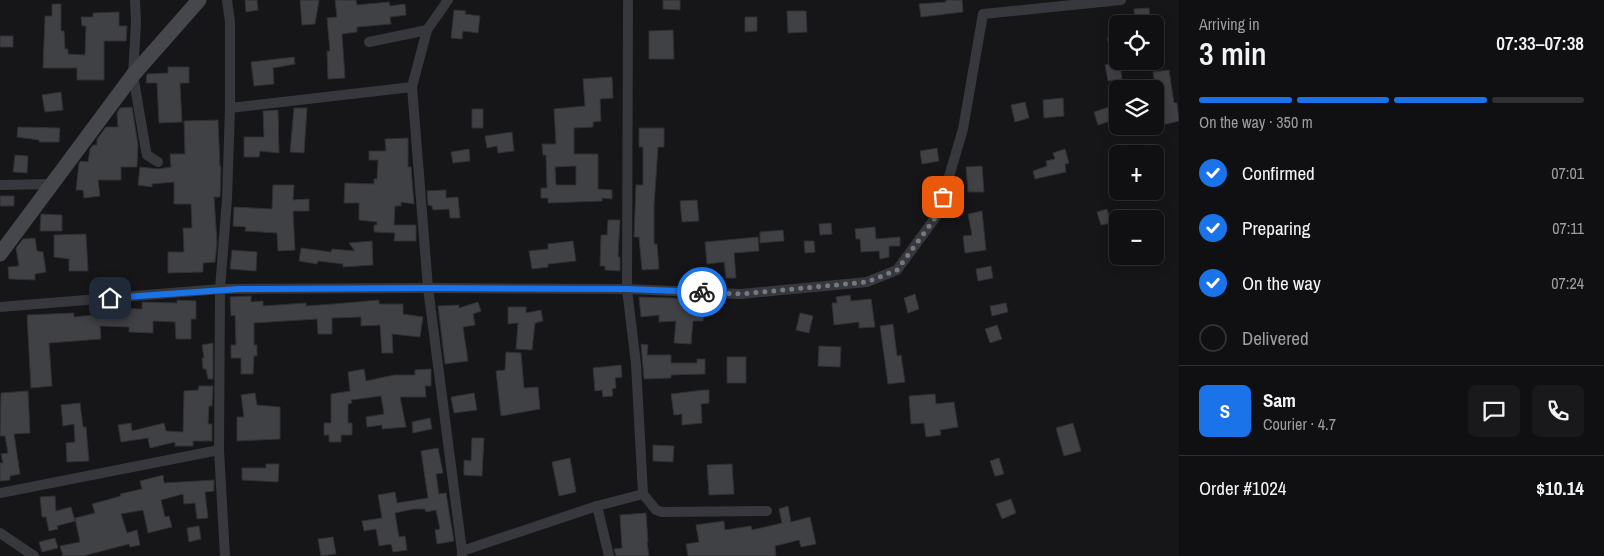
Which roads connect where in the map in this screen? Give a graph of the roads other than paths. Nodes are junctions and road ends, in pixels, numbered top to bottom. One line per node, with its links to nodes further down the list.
1 (134, 0): 9 (street)
2 (199, 0): 9 (street)
3 (227, 0): 11 (street)
4 (448, 0): 7 (street)
5 (628, 0): 18 (street)
6 (1121, 0): 18 (street)
7 (427, 30): 8 (street); 10 (street)
8 (369, 42)
9 (133, 75): 12 (street); 13 (street)
10 (412, 87): 11 (street); 16 (street)
11 (230, 108): 17 (street)
12 (158, 162)
13 (52, 184): 14 (street); 15 (street)
14 (0, 185)
15 (0, 254)
16 (428, 288): 17 (street); 18 (street); 26 (street)
17 (220, 289): 19 (street); 20 (street)
18 (627, 289): 22 (street)
19 (0, 307)
20 (219, 450): 21 (street); 28 (street)
21 (0, 493)
22 (643, 494): 23 (street); 24 (street)
23 (598, 506): 26 (street); 29 (street)
24 (767, 512)
25 (0, 533): 27 (street)
26 (462, 554)
27 (34, 556)
28 (225, 556)
29 (609, 556)

